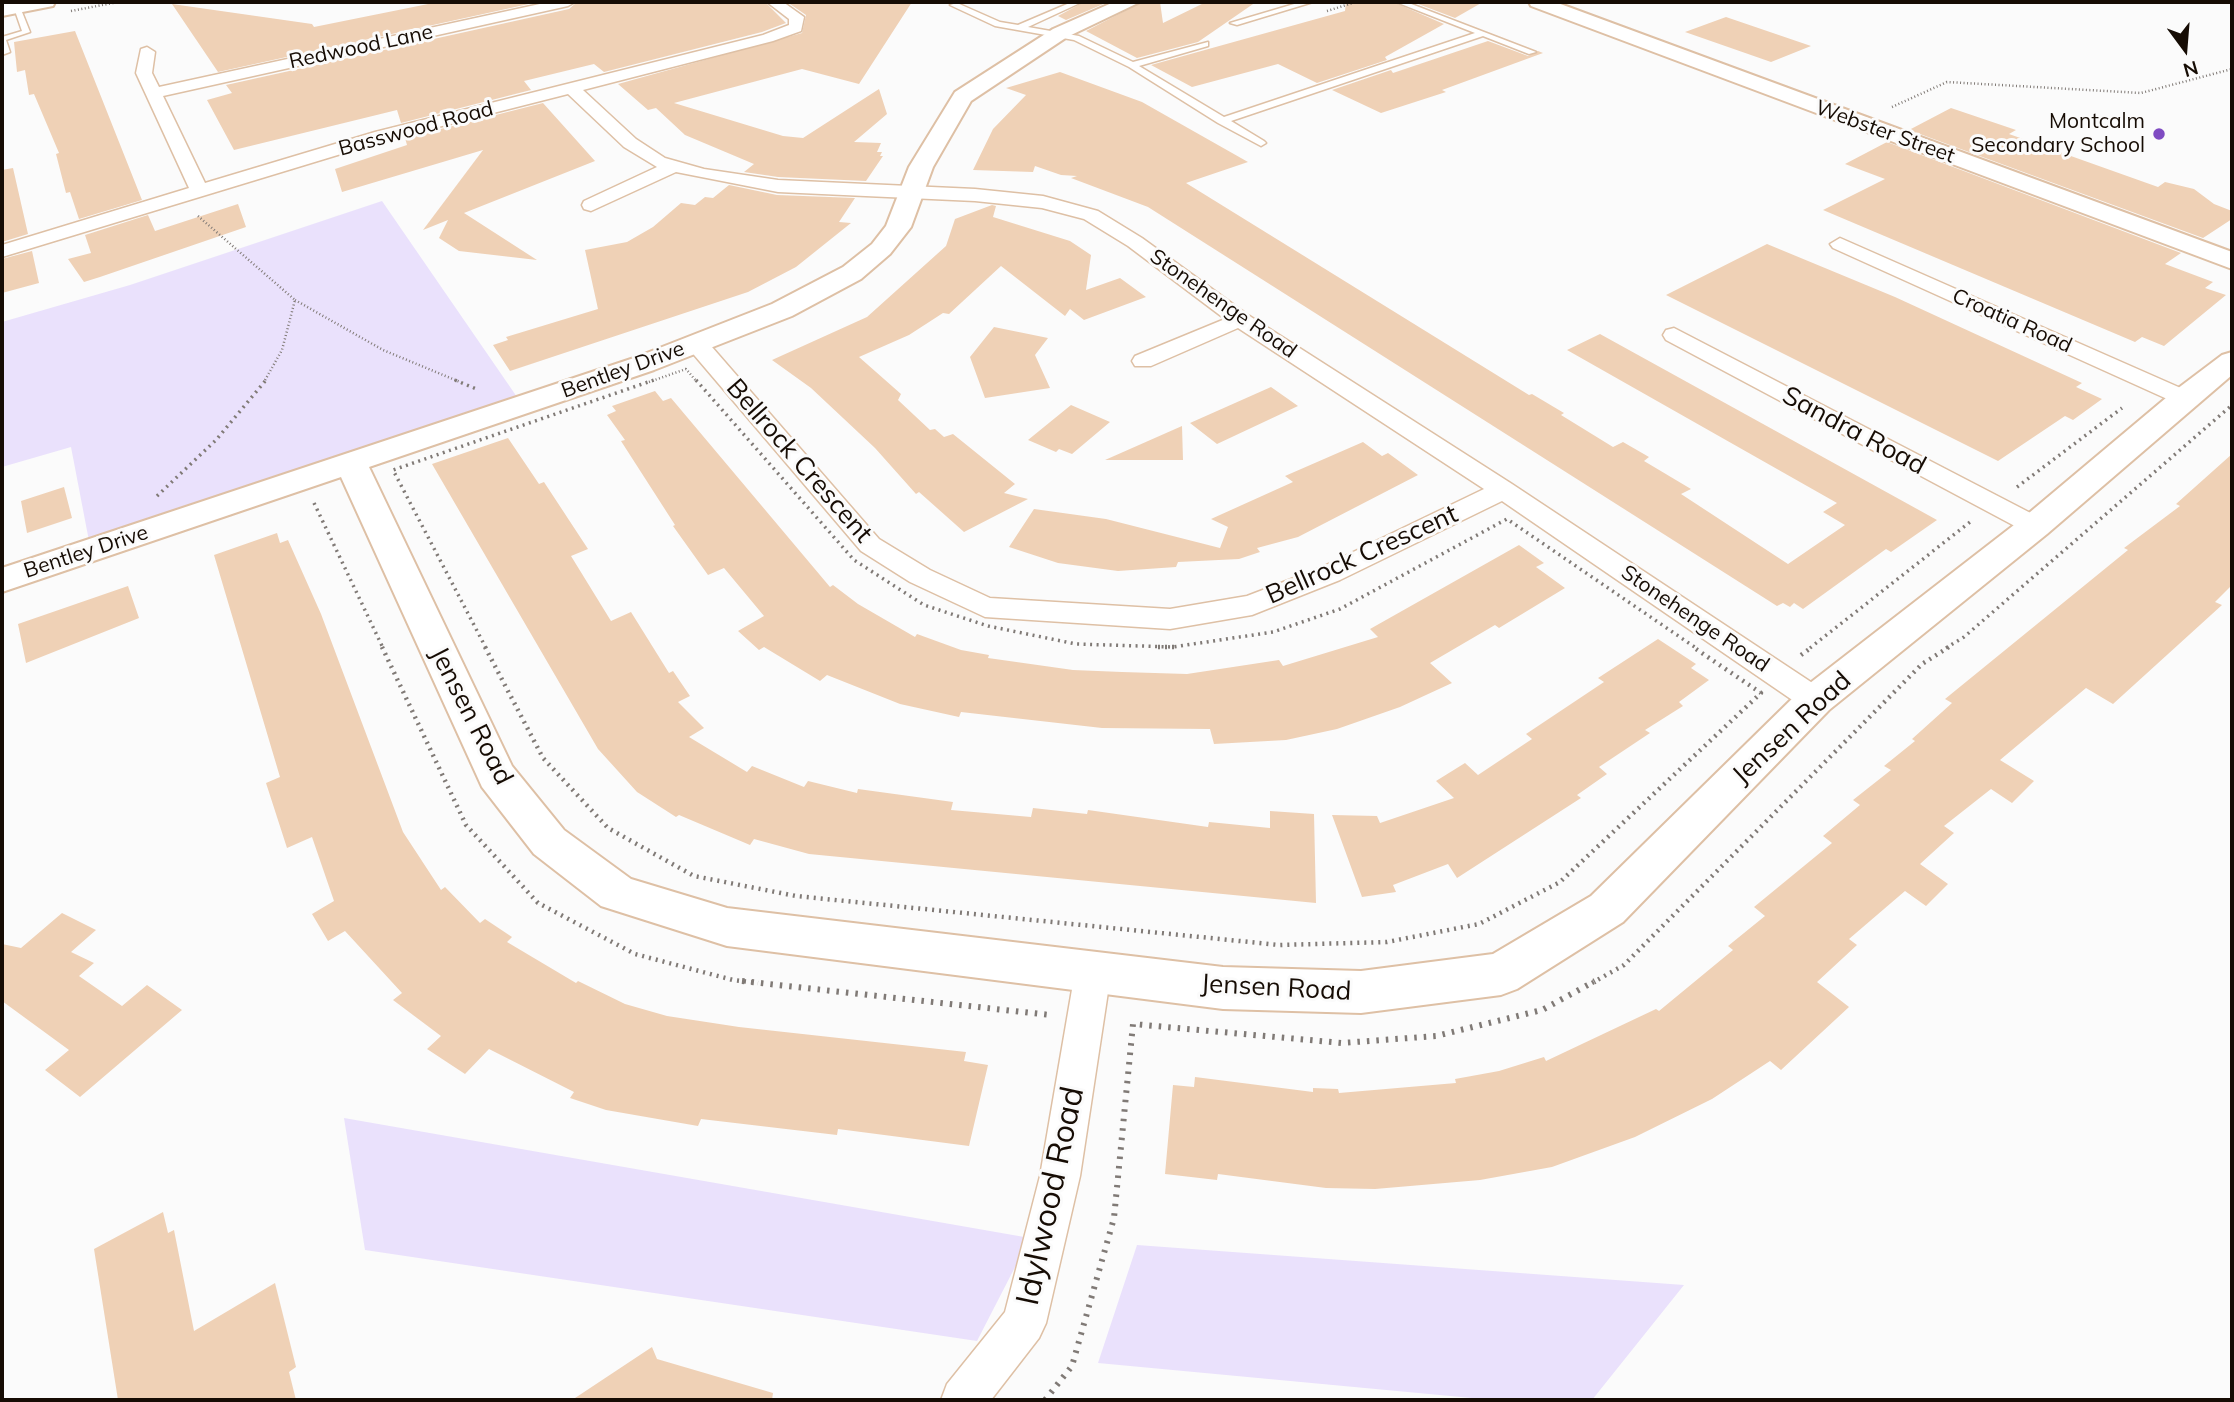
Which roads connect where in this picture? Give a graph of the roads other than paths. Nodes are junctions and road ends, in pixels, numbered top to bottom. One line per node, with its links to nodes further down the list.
1 (46, 2): 10 (street)
2 (568, 2): 21 (street, Redwood Lane)
3 (774, 2): 20 (street, Basswood Road)
4 (1078, 2): 12 (lane)
5 (1132, 2): 13 (street, Bentley Drive)
6 (1309, 2): 11 (lane)
7 (1400, 2): 14 (lane)
8 (1538, 2): 30 (street, Webster Street)
9 (954, 5): 12 (lane)
10 (9, 9): 18 (lane)
11 (1234, 23)
12 (1021, 27): 13 (lane)
13 (1060, 33): 19 (lane); 26 (street, Bentley Drive)
14 (1484, 33): 17 (lane); 22 (lane)
15 (1205, 44): 19 (lane)
16 (148, 51): 21 (street)
17 (1532, 52)
18 (2, 53)
19 (1132, 65): 22 (lane)
20 (571, 88): 24 (street, Stonehenge Road); 25 (street, Basswood Road)
21 (154, 93): 25 (street)
22 (1221, 121): 23 (lane)
23 (1261, 144)
24 (674, 166): 26 (street, Stonehenge Road); 27 (street)
25 (201, 192): 29 (street, Basswood Road)
26 (913, 193): 31 (street, Stonehenge Road); 33 (street, Bentley Drive)
27 (591, 205)
28 (1840, 244): 36 (street, Croatia Road)
29 (2, 251)
30 (2232, 261)
31 (1240, 320): 35 (street); 38 (street, Stonehenge Road)
32 (1674, 335): 39 (street, Sandra Road)
33 (697, 344): 37 (street, Bentley Drive); 38 (street, Bellrock Crescent)
34 (2232, 360): 36 (street, Jensen Road)
35 (1143, 361)
36 (2184, 398): 39 (street, Jensen Road)
37 (351, 463): 40 (street, Bentley Drive); 42 (street, Jensen Road)
38 (1503, 490): 41 (street, Stonehenge Road)
39 (2035, 526): 41 (street, Jensen Road)
40 (2, 580)
41 (1815, 700): 42 (street, Jensen Road)
42 (1093, 972): 43 (street, Idylwood Road)
43 (963, 1400)

